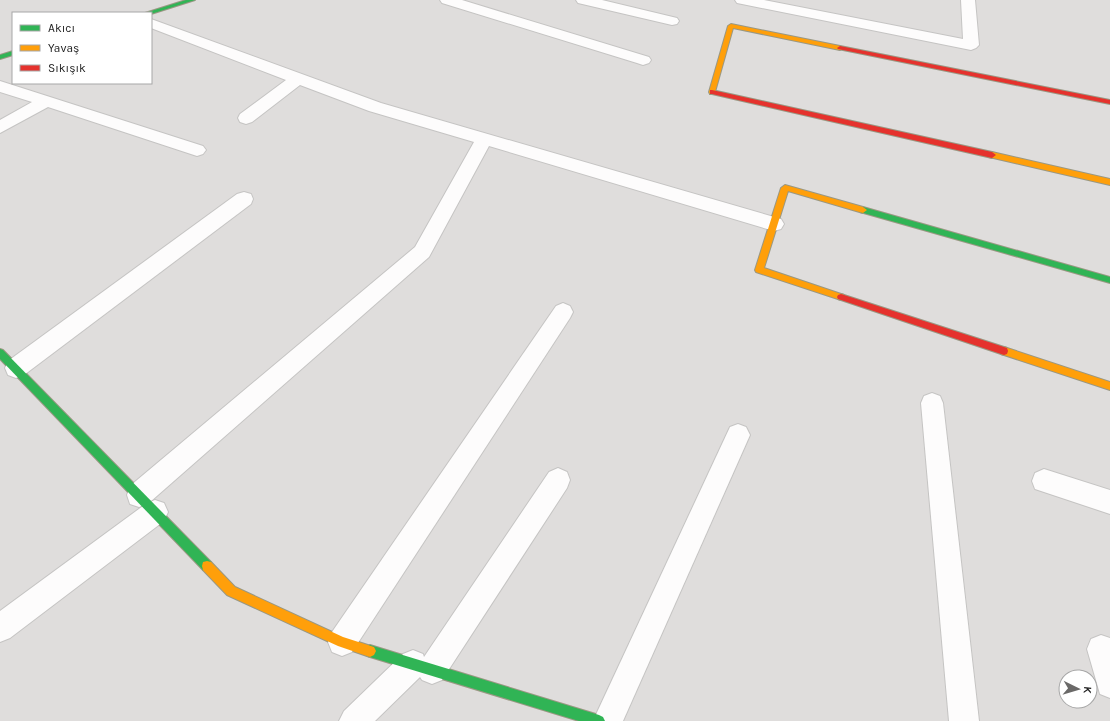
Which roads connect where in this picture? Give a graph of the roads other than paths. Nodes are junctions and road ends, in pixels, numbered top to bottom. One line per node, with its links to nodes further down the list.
1 (192, 0): 6 (street)
2 (447, 0): 11 (street)
3 (583, 0): 7 (street)
4 (742, 0): 5 (street)
5 (968, 0)
6 (151, 12)
7 (672, 21)
8 (152, 23): 12 (street)
9 (12, 53): 10 (street)
10 (0, 57)
11 (643, 60)
12 (299, 78): 16 (street); 18 (street)
13 (0, 86): 14 (street)
14 (45, 102): 17 (street); 19 (street)
15 (1110, 102): 20 (street)
16 (246, 118)
17 (0, 127)
18 (484, 140): 22 (street); 33 (street)
19 (197, 150)
20 (1110, 182)
21 (244, 199): 26 (street)
22 (774, 224): 23 (street); 27 (street)
23 (1110, 280)
24 (563, 312): 35 (street)
25 (0, 353): 26 (street)
26 (16, 368): 33 (street)
27 (1110, 386)
28 (932, 403): 42 (street)
29 (738, 435): 41 (street)
30 (558, 480): 37 (street)
31 (1044, 480): 32 (street)
32 (1110, 502)
33 (147, 503): 34 (street); 35 (street)
34 (0, 628)
35 (342, 642): 37 (street)
36 (1110, 652): 38 (street)
37 (422, 667): 39 (street); 40 (street)
38 (1110, 684)
39 (354, 721)
40 (599, 721)
41 (608, 721)
42 (964, 721)

